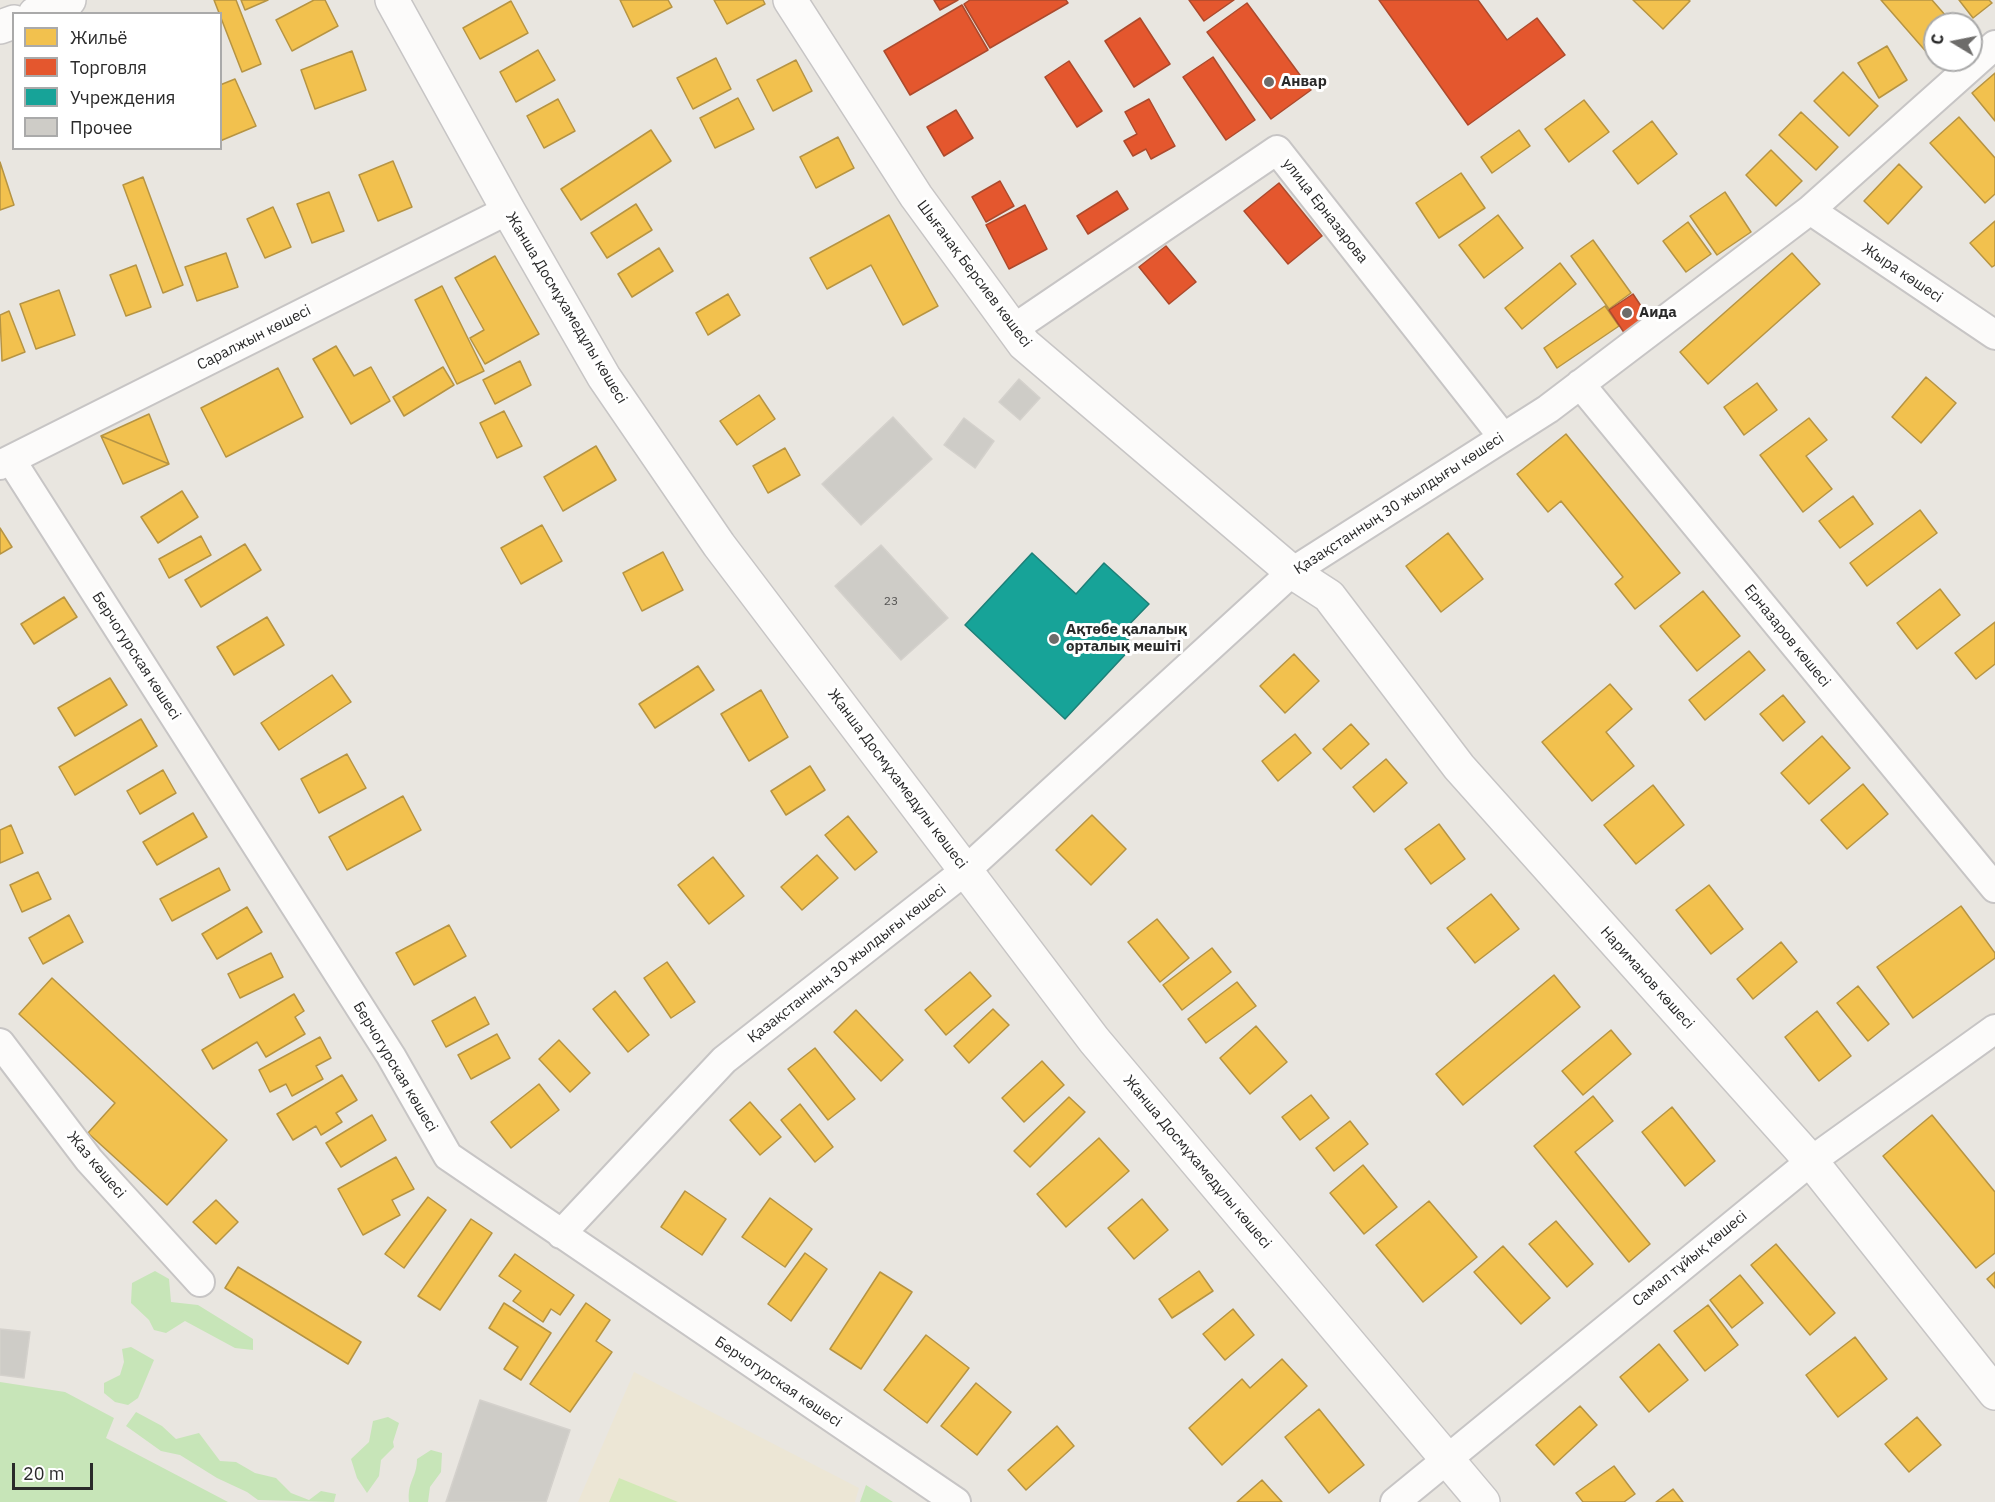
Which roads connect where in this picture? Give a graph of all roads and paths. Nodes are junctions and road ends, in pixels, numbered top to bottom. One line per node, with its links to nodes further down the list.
1 (69, 0): 4 (street)
2 (392, 0): 6 (street, Жанша Досмұхамедұлы көшесі)
3 (790, 0): 8 (street, Шығанақ Берсиев көшесі)
4 (40, 12)
5 (1995, 45): 7 (street, Қазақстанның 30 жылдығы көшесі)
6 (508, 210): 12 (street, Саралжын көшесі); 14 (street, Жанша Досмұхамедұлы көшесі)
7 (1810, 210): 9 (street, Жыра көшесі); 10 (street, Қазақстанның 30 жылдығы көшесі)
8 (1013, 329): 11 (street, улица Ерназарова); 13 (street, Шығанақ Берсиев көшесі)
9 (1995, 336)
10 (1580, 384): 11 (street, Қазақстанның 30 жылдығы көшесі); 15 (street, Ерназаров көшесі)
11 (1503, 437): 13 (street, Қазақстанның 30 жылдығы көшесі)
12 (5, 463): 19 (street, Берчогурская көшесі)
13 (1293, 572): 14 (street, Қазақстанның 30 жылдығы көшесі); 18 (street, Нариманов көшесі)
14 (966, 870): 19 (street, Қазақстанның 30 жылдығы көшесі); 22 (street, Жанша Досмұхамедұлы көшесі)
15 (1995, 888)
16 (1995, 1029): 18 (street, Самал тұйық көшесі)
17 (0, 1043): 20 (street, Жаз көшесі)
18 (1811, 1161): 21 (street, Нариманов көшесі); 22 (street, Самал тұйық көшесі)
19 (561, 1234): 23 (street, Берчогурская көшесі)
20 (200, 1282)
21 (1995, 1393)
22 (1446, 1458): 24 (street, Самал тұйық көшесі); 25 (street, Жанша Досмұхамедұлы көшесі)
23 (956, 1502)
24 (1395, 1502)
25 (1483, 1502)

